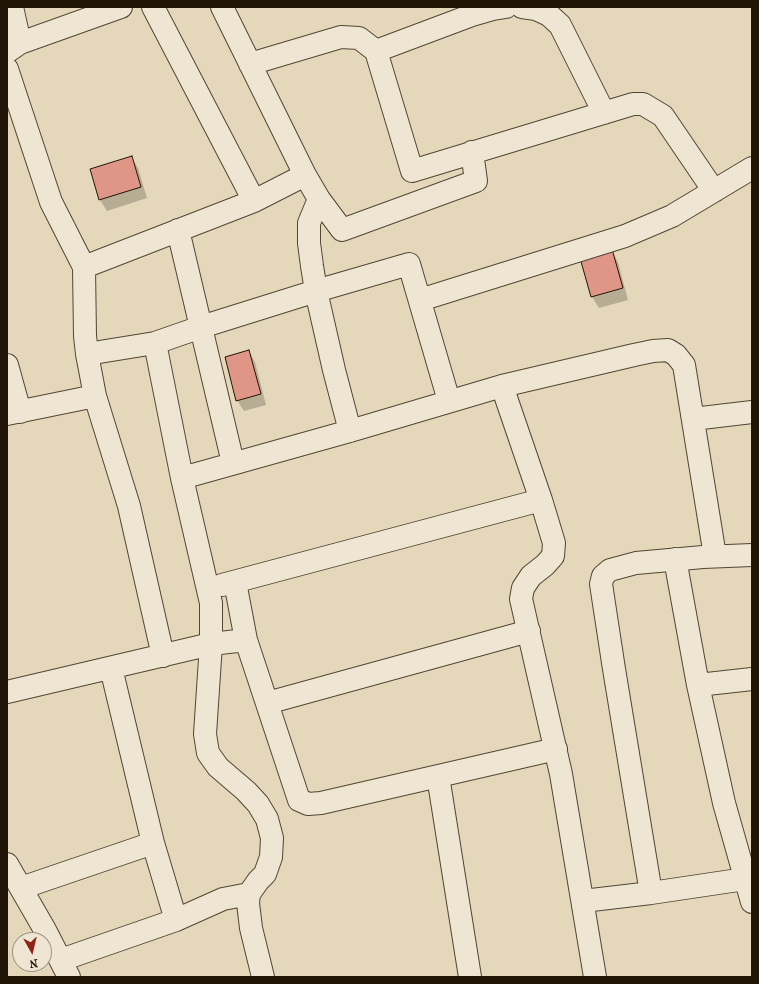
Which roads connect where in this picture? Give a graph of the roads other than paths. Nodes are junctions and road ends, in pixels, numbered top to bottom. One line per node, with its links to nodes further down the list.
1 (12, 7): 8 (street)
2 (121, 7): 8 (street)
3 (153, 7): 18 (street)
4 (222, 7): 10 (street)
5 (506, 7): 7 (street)
6 (522, 7): 12 (street)
7 (472, 11): 9 (street)
8 (13, 48)
9 (376, 51): 10 (street); 13 (street)
10 (250, 64): 15 (street)
11 (7, 69): 20 (street)
12 (604, 113): 13 (street); 16 (street)
13 (472, 152): 17 (street)
14 (752, 168): 16 (street)
15 (305, 175): 17 (street); 18 (street)
16 (714, 191): 22 (street)
17 (319, 199): 21 (street)
18 (254, 201): 19 (street)
19 (178, 230): 20 (street); 23 (street)
20 (84, 266): 25 (street)
21 (316, 291): 22 (street); 23 (street); 33 (street)
22 (420, 300): 29 (street)
23 (201, 327): 24 (street); 34 (street)
24 (155, 342): 25 (street); 35 (street)
25 (87, 354): 28 (street)
26 (7, 365): 31 (street)
27 (502, 386): 29 (street); 32 (street); 36 (street)
28 (95, 396): 31 (street); 45 (street)
29 (449, 401): 33 (street)
30 (752, 412): 32 (street)
31 (13, 413)
32 (693, 419): 38 (street)
33 (350, 431): 34 (street)
34 (232, 463): 35 (street)
35 (182, 478): 41 (street)
36 (541, 500): 40 (street); 42 (street)
37 (752, 555): 38 (street)
38 (715, 556): 39 (street)
39 (675, 560): 48 (street); 57 (street)
40 (236, 582): 41 (street); 43 (street)
41 (208, 589): 44 (street)
42 (529, 631): 50 (street); 51 (street)
43 (246, 640): 44 (street); 50 (street)
44 (211, 644): 45 (street); 58 (street)
45 (163, 656): 46 (street)
46 (111, 668): 49 (street); 53 (street)
47 (752, 679): 48 (street)
48 (698, 685): 55 (street)
49 (7, 692)
50 (266, 703): 52 (street)
51 (556, 749): 52 (street); 59 (street)
52 (438, 776): 64 (street)
53 (153, 843): 56 (street); 61 (street)
54 (7, 864): 56 (street)
55 (745, 879): 57 (street); 60 (street)
56 (21, 888): 62 (street)
57 (651, 893): 59 (street)
58 (249, 894): 61 (street); 63 (street)
59 (583, 901): 65 (street)
60 (752, 902)
61 (176, 920): 62 (street)
62 (65, 969)
63 (263, 977)
64 (470, 977)
65 (595, 977)

